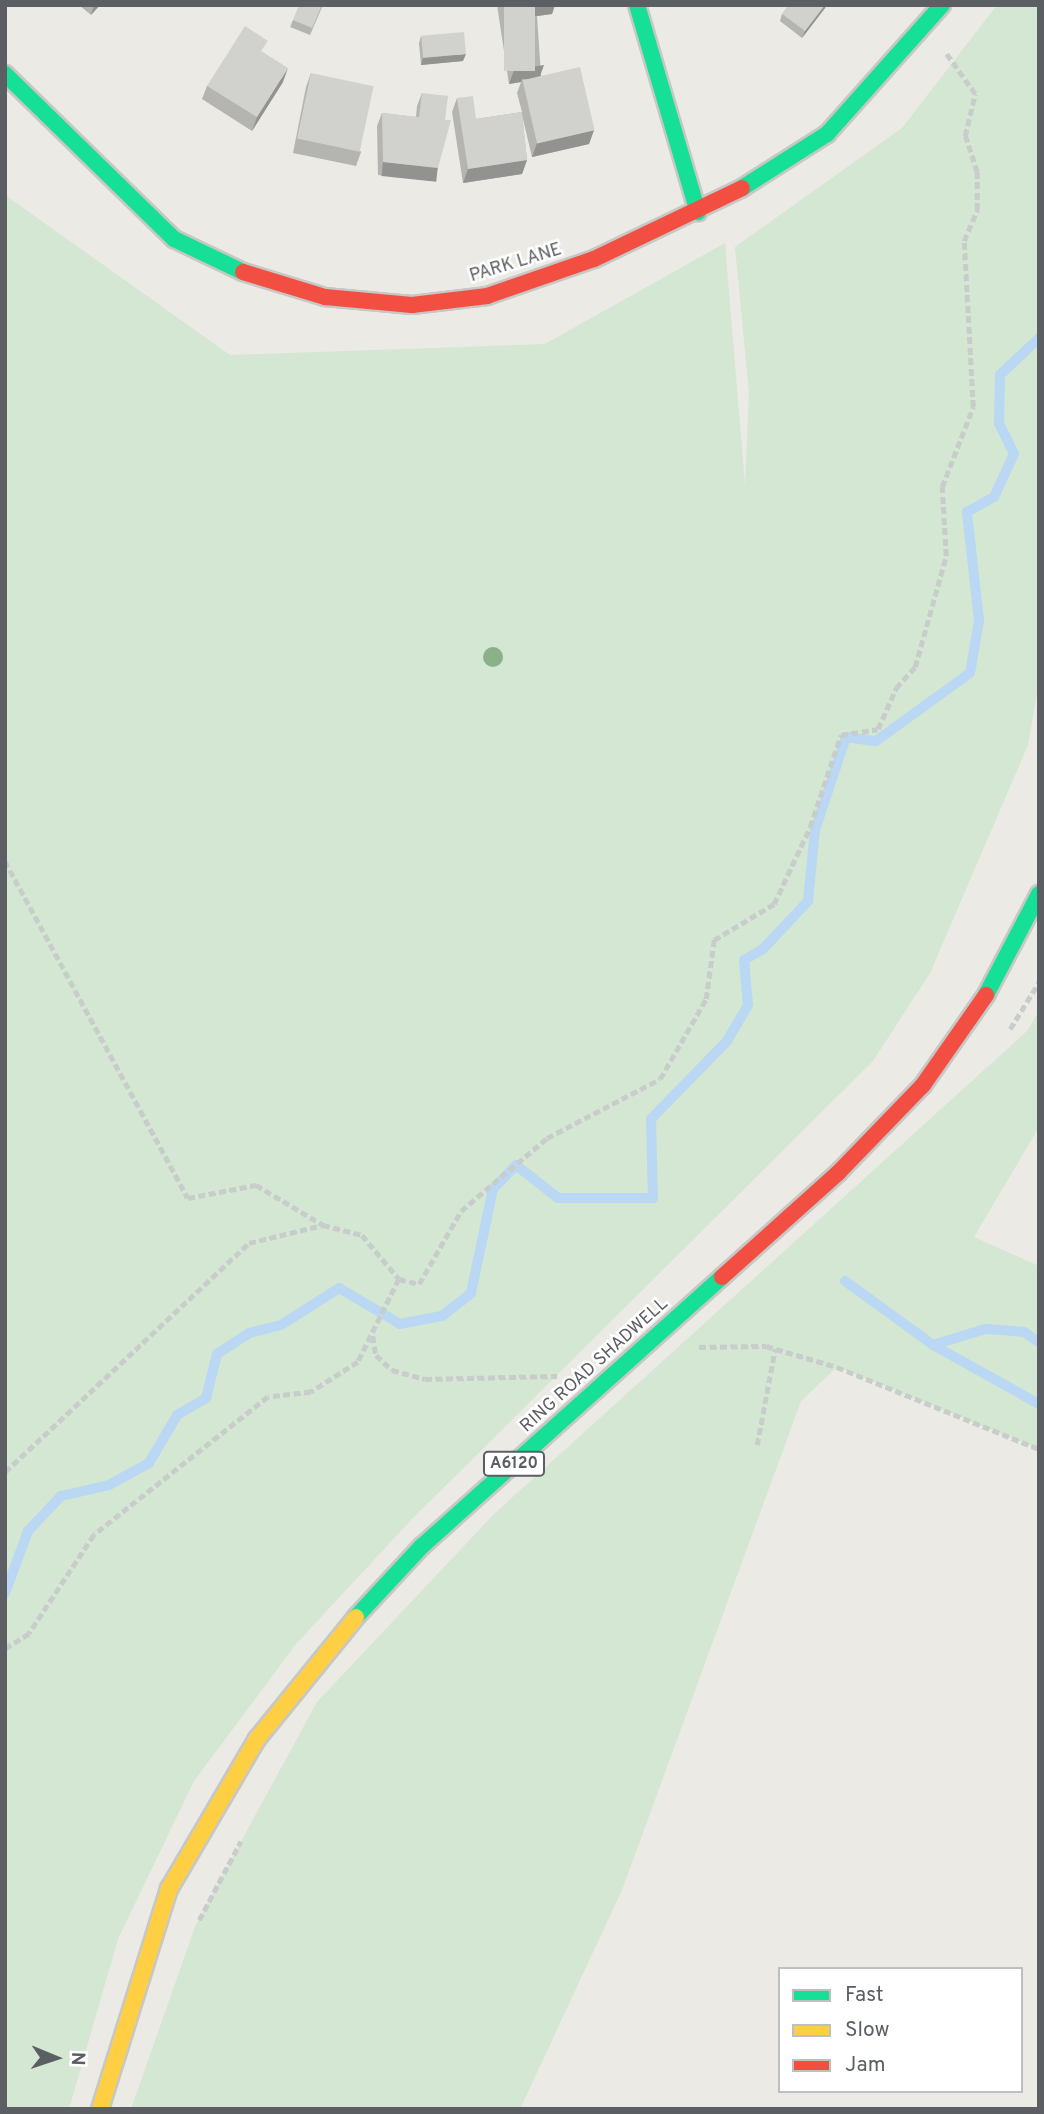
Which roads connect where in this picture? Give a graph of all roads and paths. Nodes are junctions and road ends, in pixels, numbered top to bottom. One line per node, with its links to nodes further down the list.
1 (637, 5): 5 (main road)
2 (942, 5): 3 (main road, PARK LANE)
3 (927, 27): 5 (main road, PARK LANE); 11 (path)
4 (5, 74): 5 (main road, PARK LANE)
5 (698, 212)
6 (5, 861): 10 (path)
7 (1039, 894): 22 (main road, RING ROAD SHADWELL / A6120)
8 (1039, 982): 9 (path)
9 (1008, 1032)
10 (323, 1225): 11 (path); 18 (path)
11 (399, 1279): 12 (path)
12 (373, 1335): 15 (path); 19 (path)
13 (690, 1348): 14 (path)
14 (775, 1349): 16 (path); 17 (path)
15 (571, 1373)
16 (757, 1445)
17 (1039, 1448)
18 (5, 1472)
19 (5, 1649)
20 (247, 1831): 21 (path)
21 (196, 1924)
22 (100, 2109)

